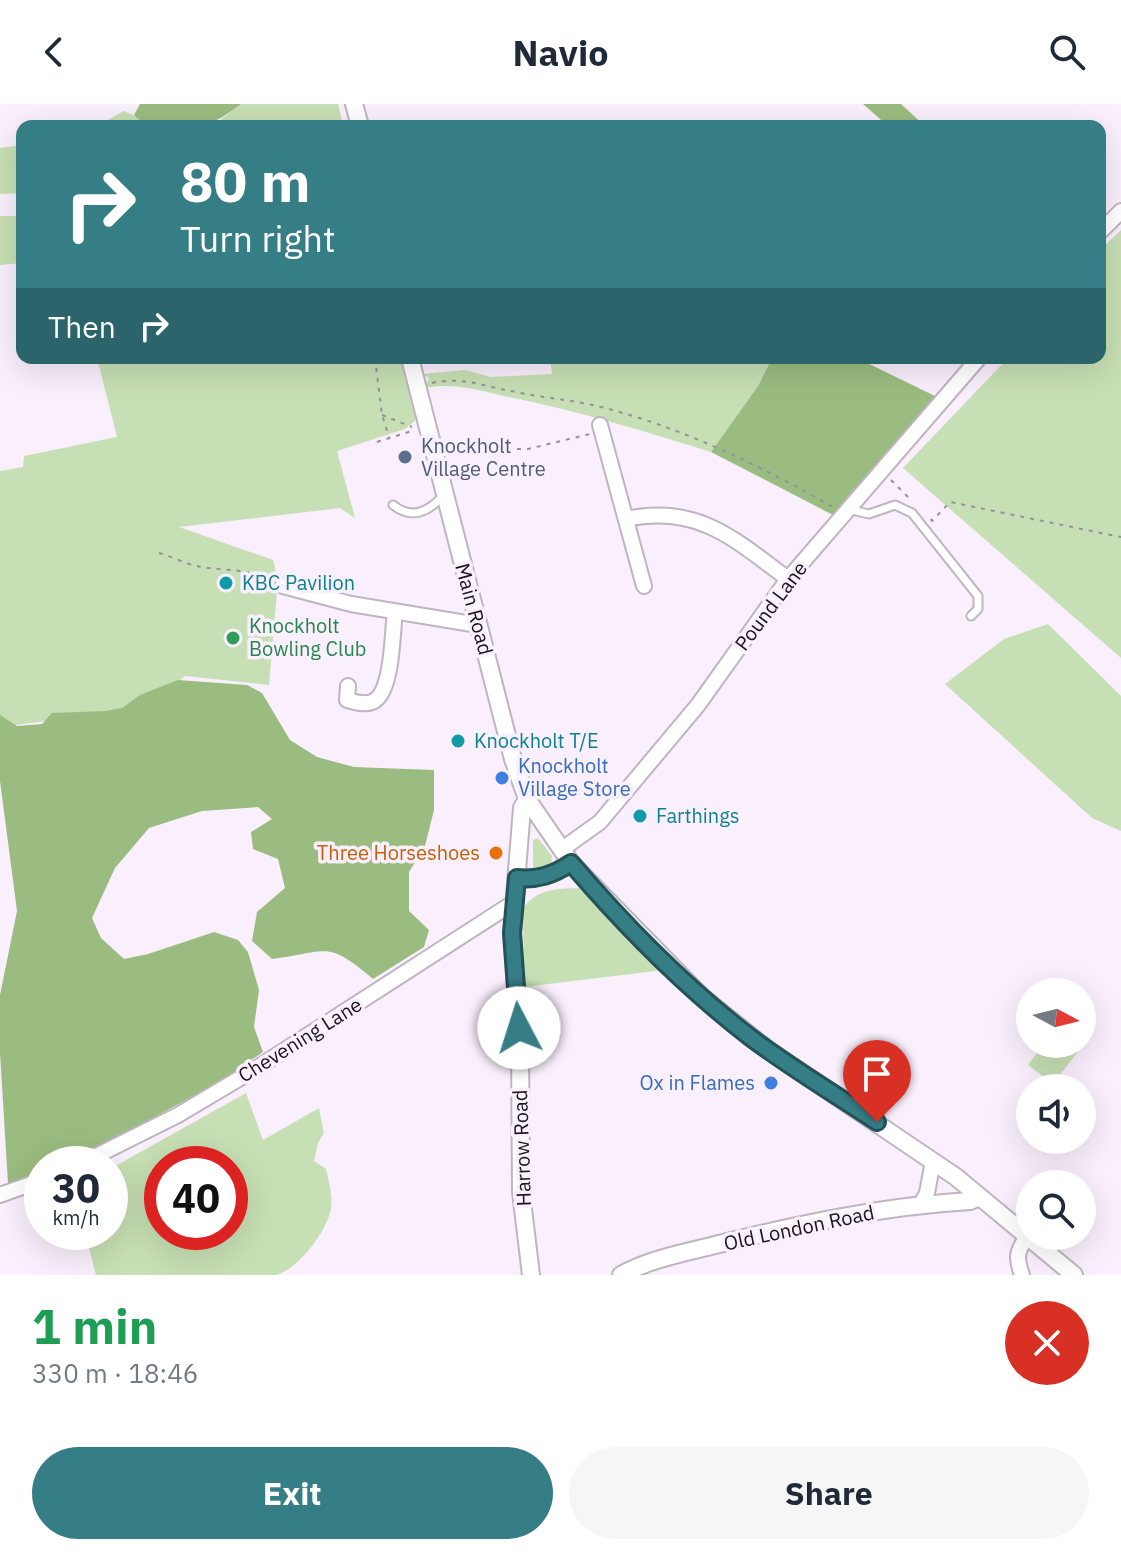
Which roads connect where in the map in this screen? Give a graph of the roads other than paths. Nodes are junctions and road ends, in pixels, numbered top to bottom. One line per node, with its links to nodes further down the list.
1 (1121, 211): 2 (street)
2 (1106, 226)
3 (412, 364): 6 (street, Main Road)
4 (974, 364): 8 (street, Pound Lane)
5 (620, 437): 9 (street)
6 (445, 495): 7 (lane); 15 (street, Main Road)
7 (393, 505)
8 (846, 512): 10 (street, Pound Lane); 14 (lane)
9 (626, 519): 10 (street); 11 (street)
10 (788, 579): 18 (street, Pound Lane)
11 (639, 580)
12 (283, 586): 13 (street)
13 (395, 612): 15 (street); 16 (street)
14 (971, 616)
15 (478, 625): 17 (street, Main Road)
16 (348, 686)
17 (527, 799): 18 (street, Main Road); 19 (street, Harrow Road)
18 (566, 856): 19 (street, Pound Lane); 22 (street, Main Road)
19 (517, 878): 20 (street, Harrow Road)
20 (513, 903): 21 (street, Chevening Lane); 30 (street, Harrow Road)
21 (116, 1146)
22 (933, 1161): 25 (street, Main Road); 26 (street)
23 (24, 1186): 24 (street)
24 (0, 1195)
25 (980, 1197): 26 (street, Old London Road); 27 (street, Main Road)
26 (921, 1204): 31 (street, Old London Road)
27 (1016, 1228)
28 (1018, 1250): 32 (street)
29 (1043, 1250): 33 (street, Main Road)
30 (531, 1275)
31 (621, 1275)
32 (1022, 1275)
33 (1074, 1275)

